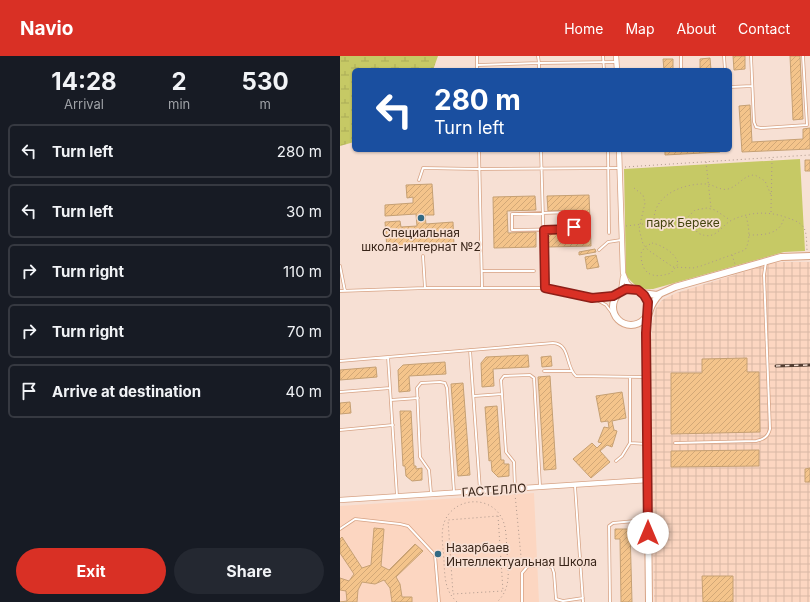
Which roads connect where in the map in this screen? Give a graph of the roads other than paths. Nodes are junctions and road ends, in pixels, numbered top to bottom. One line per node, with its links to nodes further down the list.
1 (477, 56): 12 (lane)
2 (538, 56): 11 (lane)
3 (603, 56): 9 (lane)
4 (616, 56): 10 (street)
5 (681, 56): 16 (lane)
6 (724, 56): 17 (lane)
7 (750, 56): 18 (lane)
8 (803, 56): 18 (lane)
9 (603, 61): 10 (lane); 11 (lane); 14 (lane)
10 (616, 62): 15 (street)
11 (538, 63): 12 (lane); 13 (lane)
12 (477, 65)
13 (539, 68)
14 (604, 68)
15 (617, 68)
16 (681, 68)
17 (725, 68)
18 (752, 86): 19 (lane)
19 (732, 88)
20 (478, 152): 26 (lane)
21 (541, 152): 27 (lane)
22 (608, 152): 24 (lane)
23 (619, 152): 25 (street)
24 (608, 168): 25 (lane); 27 (lane); 31 (lane)
25 (620, 168): 32 (street)
26 (479, 169): 27 (lane); 28 (lane); 38 (lane)
27 (542, 169): 29 (lane)
28 (419, 180)
29 (543, 213): 30 (lane); 30 (lane); 30 (lane)
30 (544, 230): 43 (lane)
31 (610, 233)
32 (622, 240): 33 (lane); 40 (street)
33 (599, 250)
34 (423, 256): 42 (lane)
35 (808, 256): 36 (street)
36 (766, 261): 49 (street); 71 (lane)
37 (340, 266): 45 (lane)
38 (482, 271): 39 (lane); 41 (lane)
39 (534, 271)
40 (623, 273): 44 (street); 47 (street)
41 (482, 287): 42 (lane); 43 (lane)
42 (425, 288): 45 (lane)
43 (545, 288): 50 (lane)
44 (633, 288): 47 (street); 48 (street)
45 (345, 291): 46 (lane)
46 (340, 292)
47 (619, 293): 50 (lane); 52 (street)
48 (642, 293): 49 (street); 51 (street)
49 (660, 294): 51 (street)
50 (592, 298): 52 (lane)
51 (648, 314): 53 (street); 54 (street)
52 (615, 317): 53 (street)
53 (630, 325): 54 (street)
54 (646, 336): 61 (street)
55 (470, 350): 56 (lane); 59 (lane); 65 (lane)
56 (388, 357): 57 (lane); 62 (lane)
57 (340, 361)
58 (544, 371): 59 (lane)
59 (572, 371): 60 (lane)
60 (630, 377): 61 (lane); 70 (lane)
61 (647, 377): 72 (street)
62 (390, 388): 63 (lane); 67 (lane)
63 (340, 392)
64 (502, 394): 65 (lane); 76 (lane); 77 (lane)
65 (474, 396): 78 (lane)
66 (418, 398): 67 (lane); 79 (lane); 80 (lane)
67 (391, 400): 68 (lane)
68 (393, 425): 69 (lane); 81 (lane)
69 (340, 430)
70 (630, 443): 72 (lane); 73 (lane)
71 (675, 443)
72 (647, 444): 74 (street)
73 (616, 460)
74 (648, 480): 75 (street, ГАСТЕЛЛО); 83 (street)
75 (575, 484): 76 (street, ГАСТЕЛЛО); 85 (lane)
76 (540, 487): 77 (street, ГАСТЕЛЛО)
77 (515, 489): 78 (street, ГАСТЕЛЛО)
78 (480, 491): 79 (street, ГАСТЕЛЛО)
79 (454, 493): 80 (street, ГАСТЕЛЛО)
80 (431, 494): 81 (street, ГАСТЕЛЛО)
81 (397, 497): 82 (street, ГАСТЕЛЛО)
82 (340, 500)
83 (648, 520): 89 (lane); 90 (street)
84 (340, 529): 86 (lane)
85 (583, 598): 87 (lane); 88 (lane)
86 (439, 602)
87 (522, 602)
88 (583, 602)
89 (610, 602)
90 (649, 602)

